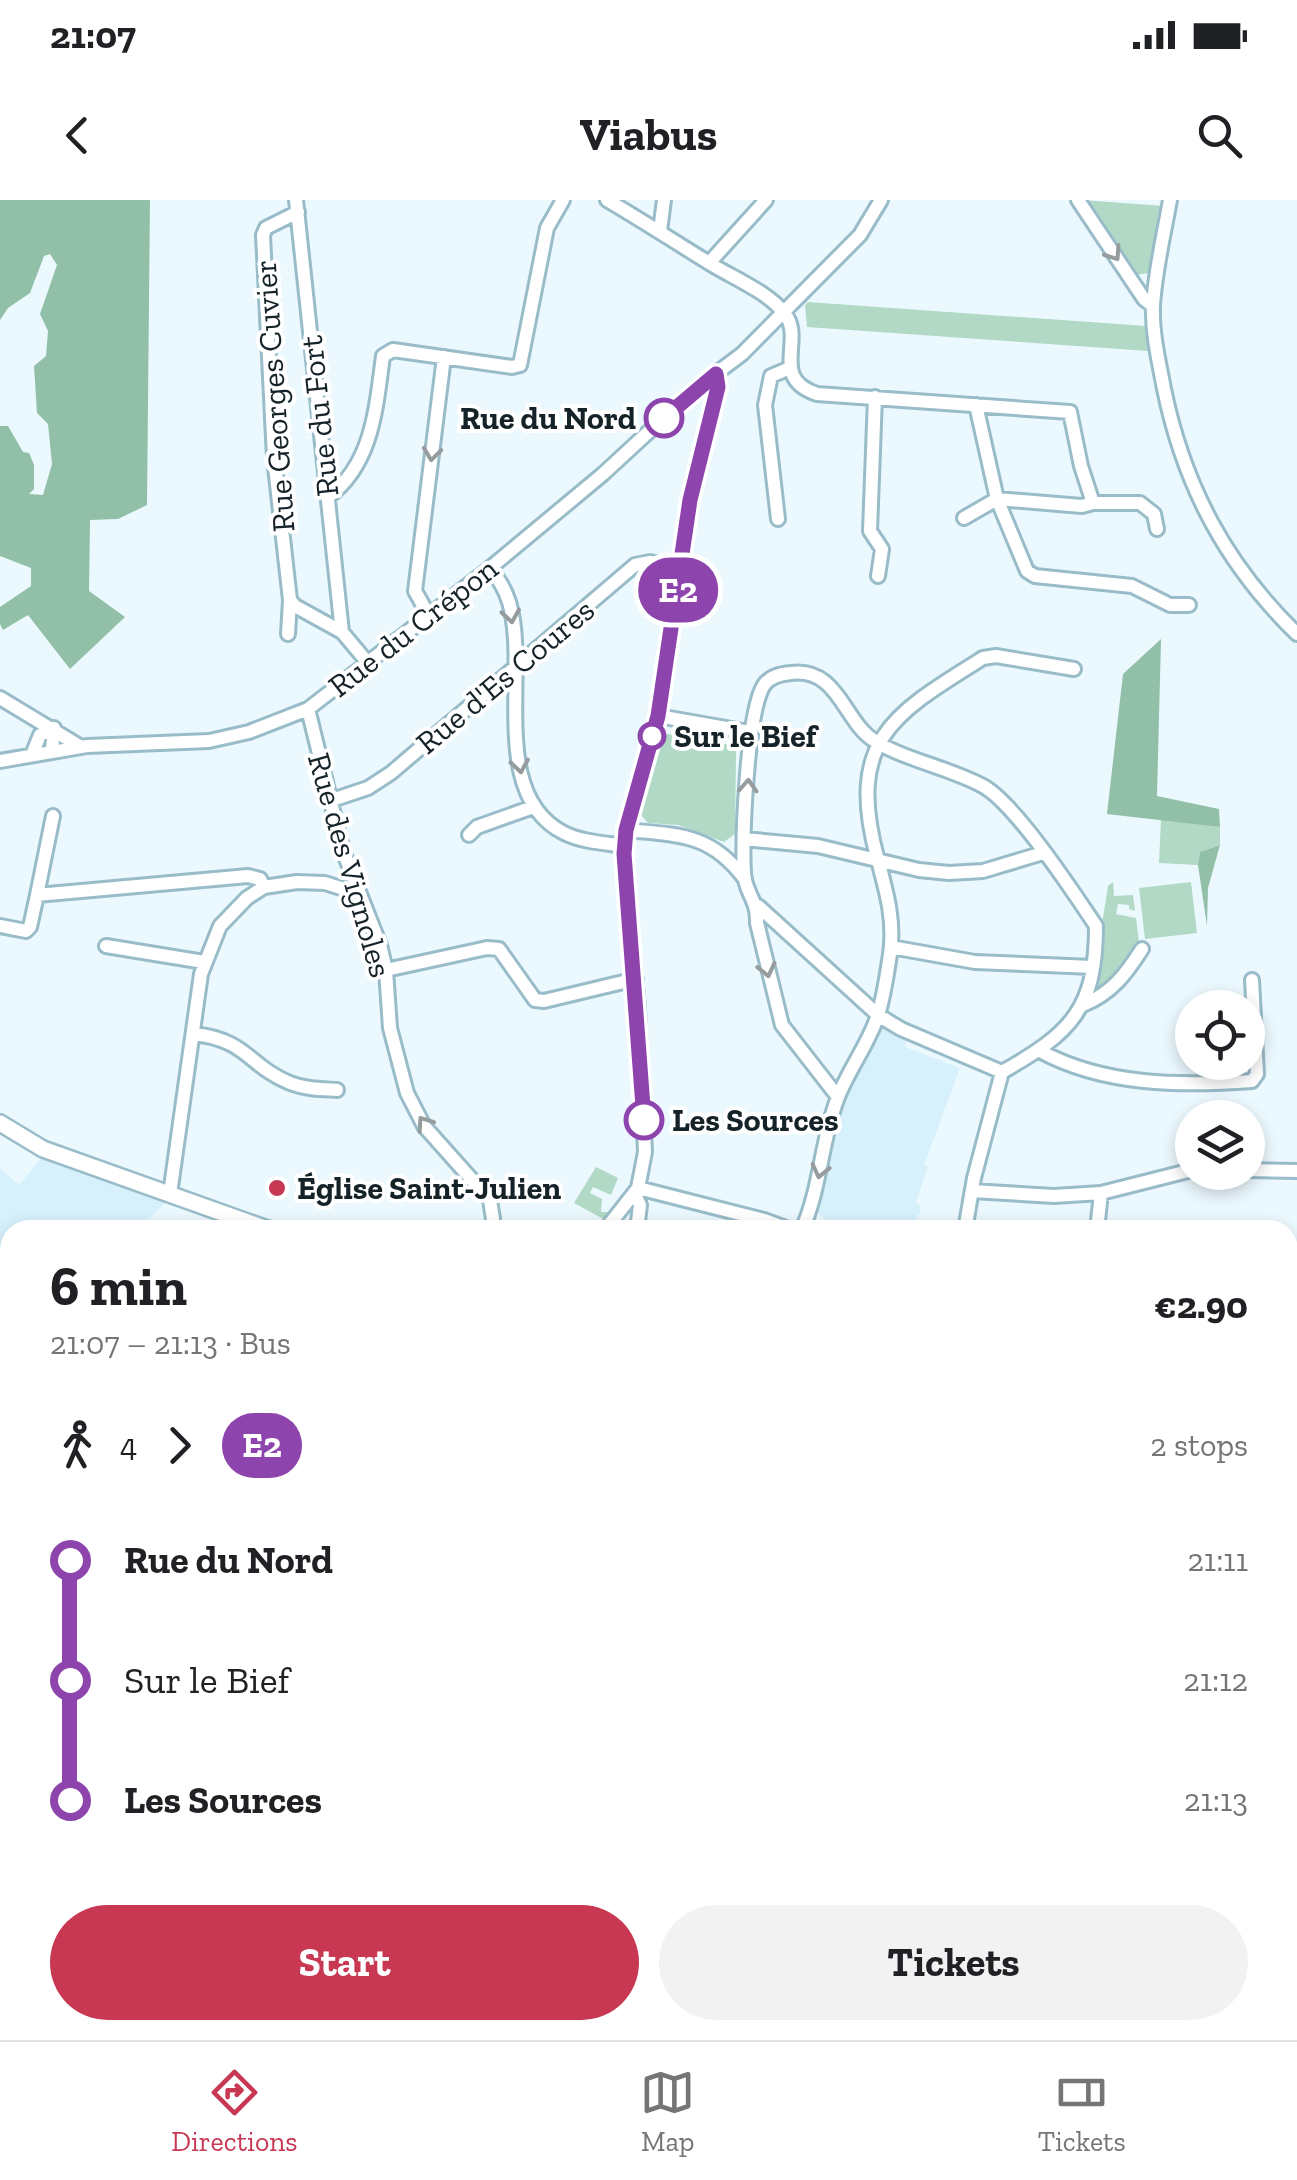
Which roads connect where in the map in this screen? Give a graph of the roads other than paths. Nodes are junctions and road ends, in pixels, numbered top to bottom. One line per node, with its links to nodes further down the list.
1 (563, 200): 14 (street)
2 (607, 200): 9 (street)
3 (766, 200): 11 (street)
4 (1078, 200): 12 (street, one-way to 12)
5 (1170, 200): 12 (street)
6 (664, 201): 9 (street); 10 (street)
7 (875, 203): 13 (street, Rue du Crépon)
8 (297, 206): 19 (street, Rue du Fort); 28 (street, Rue Georges Cuvier)
9 (637, 218): 10 (street)
10 (660, 231): 11 (street)
11 (709, 263): 13 (street)
12 (1153, 306): 33 (street)
13 (785, 314): 15 (street); 16 (street, Rue du Crépon)
14 (444, 358): 19 (street); 30 (street, one-way to 30)
15 (790, 368): 17 (street); 23 (street)
16 (716, 374): 25 (street, Rue du Crépon); 26 (street)
17 (875, 397): 18 (street); 27 (street)
18 (976, 405): 20 (street); 21 (street)
19 (328, 497): 31 (street, Rue du Fort)
20 (997, 499): 21 (street); 22 (street); 29 (street)
21 (1094, 503): 24 (street)
22 (964, 518)
23 (778, 519)
24 (1157, 529)
25 (490, 568): 30 (street, Rue du Crépon); 35 (street, one-way to 35)
26 (680, 568): 35 (street, Rue d'Es Coures); 40 (street)
27 (878, 576)
28 (290, 600): 31 (street); 32 (street, Rue Georges Cuvier)
29 (1188, 604)
30 (429, 616): 34 (street, Rue du Crépon)
31 (342, 632): 34 (street)
32 (288, 634)
33 (1297, 634)
34 (368, 663): 38 (street, Rue du Crépon)
35 (516, 668): 49 (street, Rue d'Es Coures); 50 (street, one-way to 50)
36 (1074, 669): 44 (street)
37 (0, 698): 39 (street)
38 (308, 709): 45 (street, Rue du Crépon); 49 (street, Rue des Vignoles)
39 (30, 714): 41 (street); 43 (street)
40 (658, 716): 42 (street); 52 (street)
41 (54, 728): 43 (street); 45 (street); 46 (street)
42 (749, 732): 44 (street); 54 (street, one-way to 42)
43 (40, 735): 46 (street); 47 (street)
44 (876, 743): 57 (street); 58 (street)
45 (81, 746): 46 (street, Rue du Crépon)
46 (52, 750): 47 (street, Rue du Crépon)
47 (32, 754): 48 (street, Rue du Crépon)
48 (0, 761)
49 (329, 801): 61 (street, Rue des Vignoles)
50 (533, 807): 53 (street); 55 (street)
51 (54, 816): 62 (street)
52 (626, 830): 55 (street); 56 (street)
53 (470, 834)
54 (744, 839): 56 (street); 58 (street); 59 (street)
55 (624, 846): 71 (street)
56 (716, 849): 59 (street)
57 (1043, 853): 58 (street); 69 (street)
58 (878, 862): 66 (street)
59 (744, 878): 63 (street)
60 (264, 888): 61 (street); 62 (street); 68 (street)
61 (357, 888): 70 (street, Rue des Vignoles)
62 (37, 895): 64 (street)
63 (758, 906): 74 (street); 79 (street, one-way to 79)
64 (0, 926)
65 (106, 946): 68 (street)
66 (891, 947): 69 (street); 74 (street)
67 (1142, 949): 73 (street)
68 (204, 962): 75 (street)
69 (1092, 967): 73 (street)
70 (386, 970): 71 (street); 89 (street, Rue des Vignoles, one-way to 70)
71 (636, 978): 85 (street)
72 (1252, 980): 76 (street)
73 (1083, 1004): 76 (street)
74 (878, 1015): 77 (street); 79 (street)
75 (194, 1034): 78 (street); 86 (street)
76 (1040, 1051): 77 (street)
77 (1002, 1072): 84 (street)
78 (337, 1090)
79 (838, 1097): 93 (street, one-way to 93)
80 (0, 1124): 86 (main road)
81 (1265, 1170): 82 (street)
82 (1297, 1171)
83 (1175, 1174): 87 (street)
84 (972, 1191): 87 (street); 94 (street)
85 (636, 1192): 90 (street); 91 (street); 92 (street)
86 (170, 1194): 88 (main road)
87 (1101, 1194): 95 (street)
88 (242, 1220)
89 (494, 1220)
90 (613, 1220)
91 (638, 1220)
92 (764, 1220)
93 (806, 1220)
94 (967, 1220)
95 (1098, 1220)

